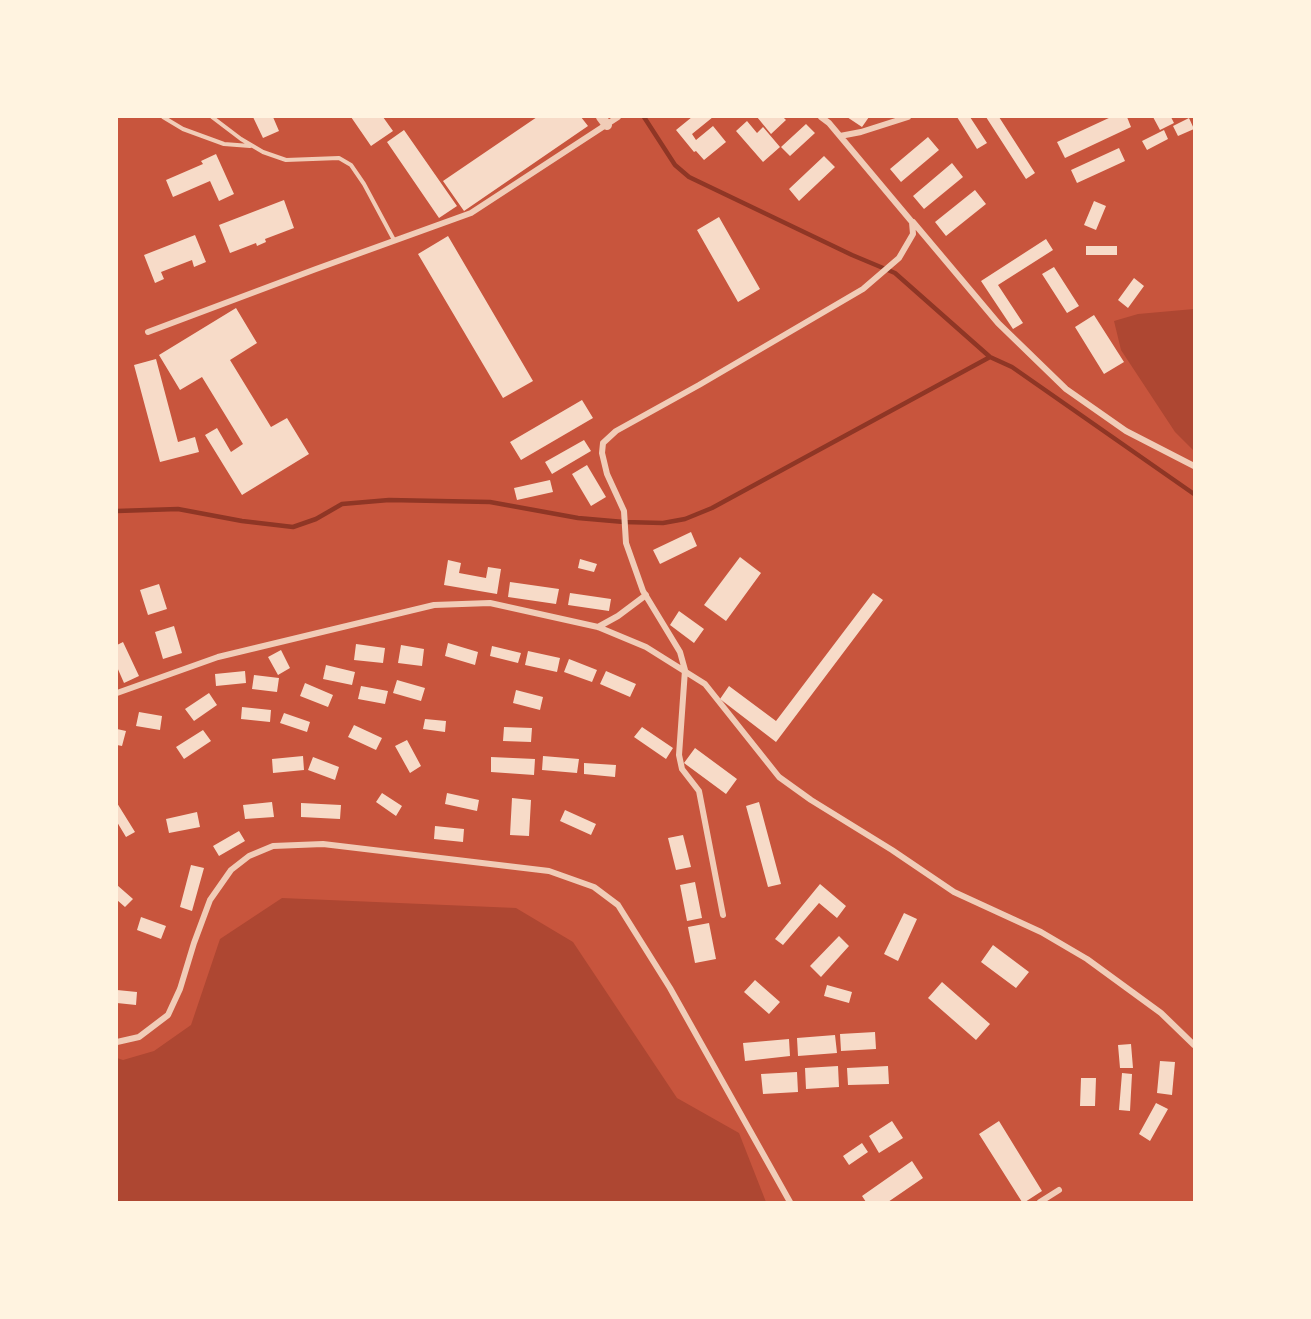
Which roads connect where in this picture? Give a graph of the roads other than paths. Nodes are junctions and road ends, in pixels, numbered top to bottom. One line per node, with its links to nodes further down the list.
1 (163, 117): 8 (lane)
2 (212, 117): 8 (lane)
3 (618, 117): 6 (street)
4 (821, 117): 7 (street)
5 (908, 117): 7 (street)
6 (604, 121): 10 (street)
7 (840, 136): 9 (street)
8 (254, 147): 10 (lane)
9 (912, 222): 12 (street); 13 (street)
10 (395, 241): 11 (street)
11 (148, 332)
12 (1194, 466)
13 (646, 595): 14 (street); 15 (street)
14 (598, 627): 15 (street); 16 (street)
15 (685, 670): 17 (street); 19 (street)
16 (117, 693)
17 (723, 915)
18 (117, 1042): 21 (street)
19 (1194, 1045)
20 (1059, 1190): 22 (street)
21 (790, 1202)
22 (1040, 1202)

